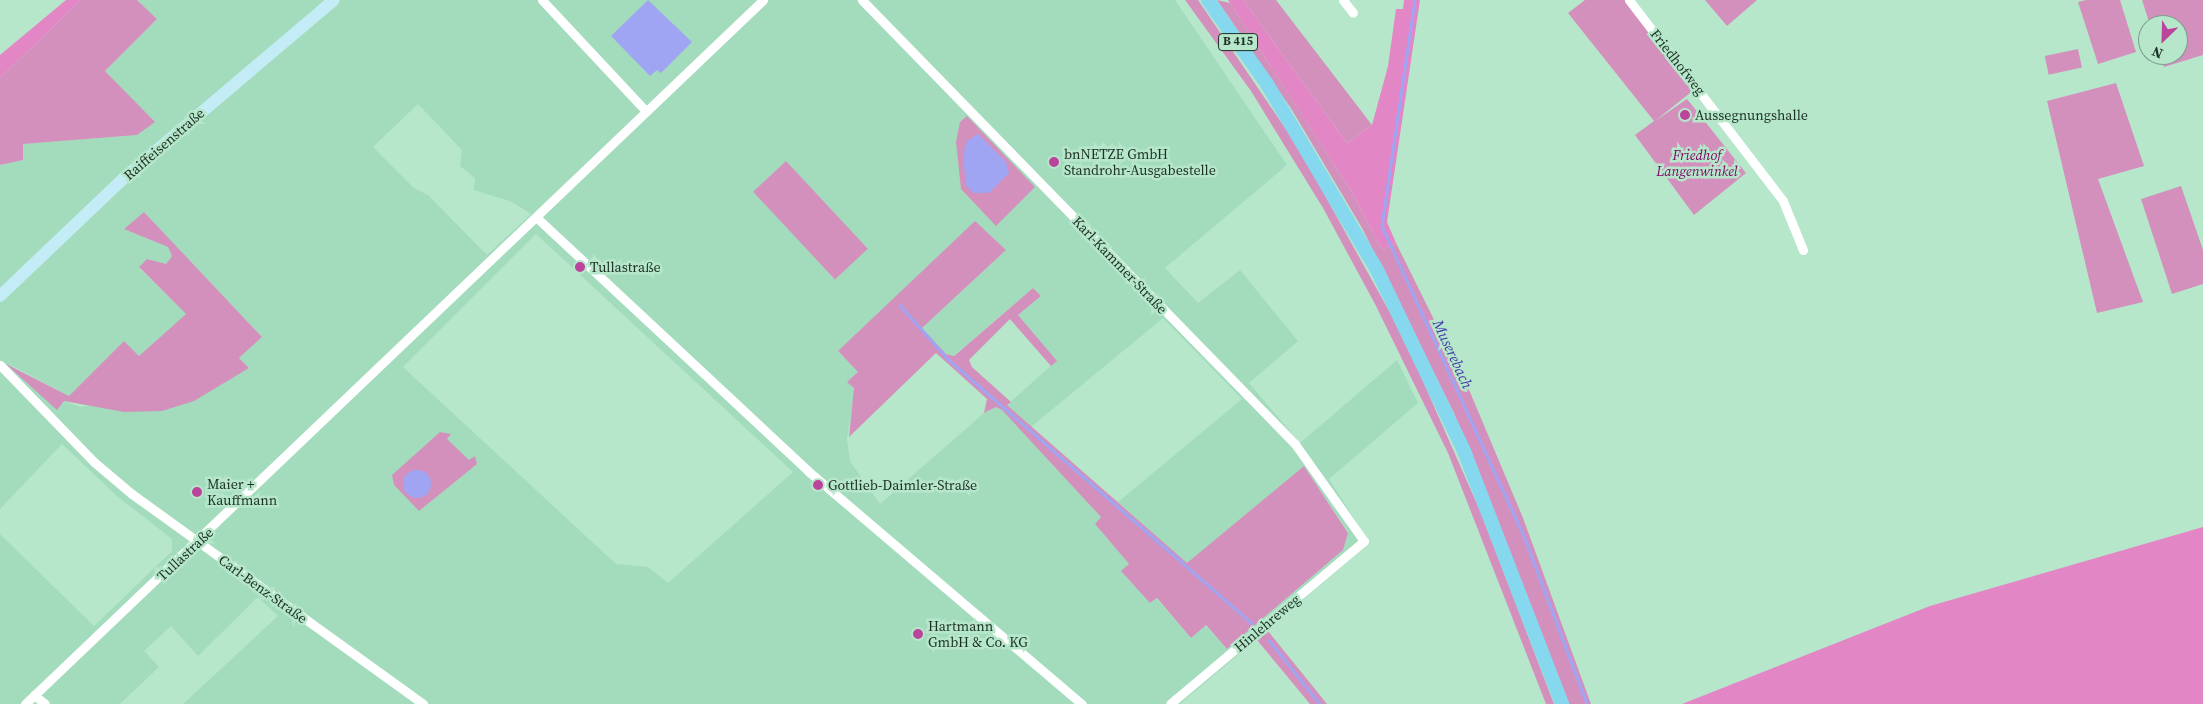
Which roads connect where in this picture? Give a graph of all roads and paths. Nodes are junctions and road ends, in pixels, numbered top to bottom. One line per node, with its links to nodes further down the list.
1 (334, 0): 12 (street, Raiffeisenstraße)
2 (542, 0): 9 (street)
3 (763, 0): 9 (street, Tullastraße)
4 (862, 0): 14 (street, Karl-Kammer-Straße)
5 (1208, 0): 22 (main road, B 415)
6 (1343, 0): 8 (street)
7 (1630, 0): 11 (street, Friedhofweg)
8 (1353, 12)
9 (646, 111): 10 (street, Tullastraße)
10 (536, 217): 15 (street, Tullastraße); 20 (street)
11 (1803, 250)
12 (0, 296)
13 (0, 365): 15 (street, Carl-Benz-Straße)
14 (1364, 541): 21 (street, Hinlehreweg)
15 (198, 542): 16 (street, Tullastraße); 19 (street, Carl-Benz-Straße)
16 (34, 695): 17 (street, Tullastraße); 18 (street)
17 (25, 704)
18 (45, 704)
19 (423, 704)
20 (1082, 704)
21 (1170, 704)
22 (1562, 704)

